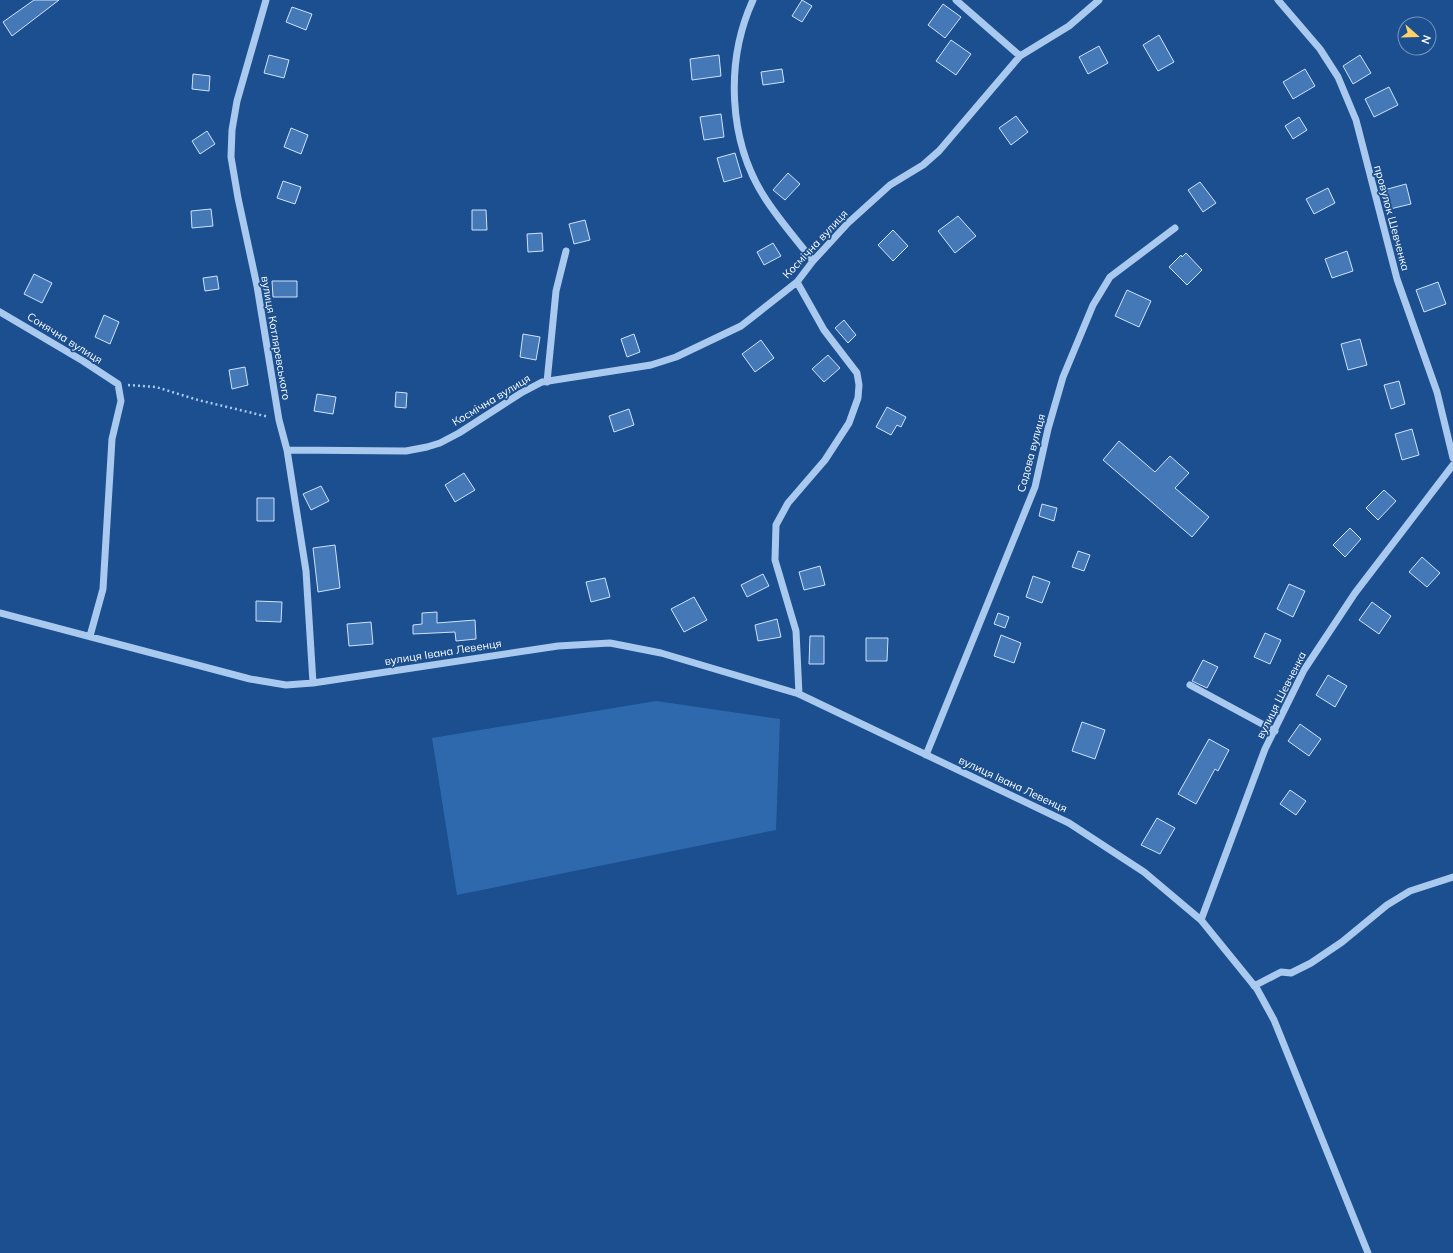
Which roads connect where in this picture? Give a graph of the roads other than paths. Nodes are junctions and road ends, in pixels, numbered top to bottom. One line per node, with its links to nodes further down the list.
1 (266, 0): 13 (street, вулиця Котляревського)
2 (753, 0): 9 (street)
3 (956, 0): 6 (street)
4 (1099, 0): 6 (street, Космічна вулиця)
5 (1278, 0): 14 (street, провулок Шевченка)
6 (1020, 56): 9 (street, Космічна вулиця)
7 (1175, 228): 22 (street, Садова вулиця)
8 (566, 251): 12 (street)
9 (813, 261): 10 (street, Космічна вулиця)
10 (797, 282): 12 (street, Космічна вулиця); 20 (street)
11 (0, 312): 17 (street, Сонячна вулиця)
12 (547, 382): 13 (street, Космічна вулиця)
13 (287, 450): 18 (street, вулиця Котляревського)
14 (1453, 458)
15 (1453, 465): 21 (street, вулиця Шевченка)
16 (0, 613): 17 (street, вулиця Івана Левенця)
17 (90, 636): 18 (street, вулиця Івана Левенця)
18 (314, 683): 20 (street, вулиця Івана Левенця)
19 (1190, 685): 21 (street)
20 (798, 694): 22 (street, вулиця Івана Левенця)
21 (1275, 731): 24 (street, вулиця Шевченка)
22 (926, 755): 24 (street, вулиця Івана Левенця)
23 (1453, 877): 25 (street)
24 (1201, 920): 25 (street, вулиця Івана Левенця)
25 (1254, 986): 26 (street, вулиця Івана Левенця)
26 (1368, 1253)

